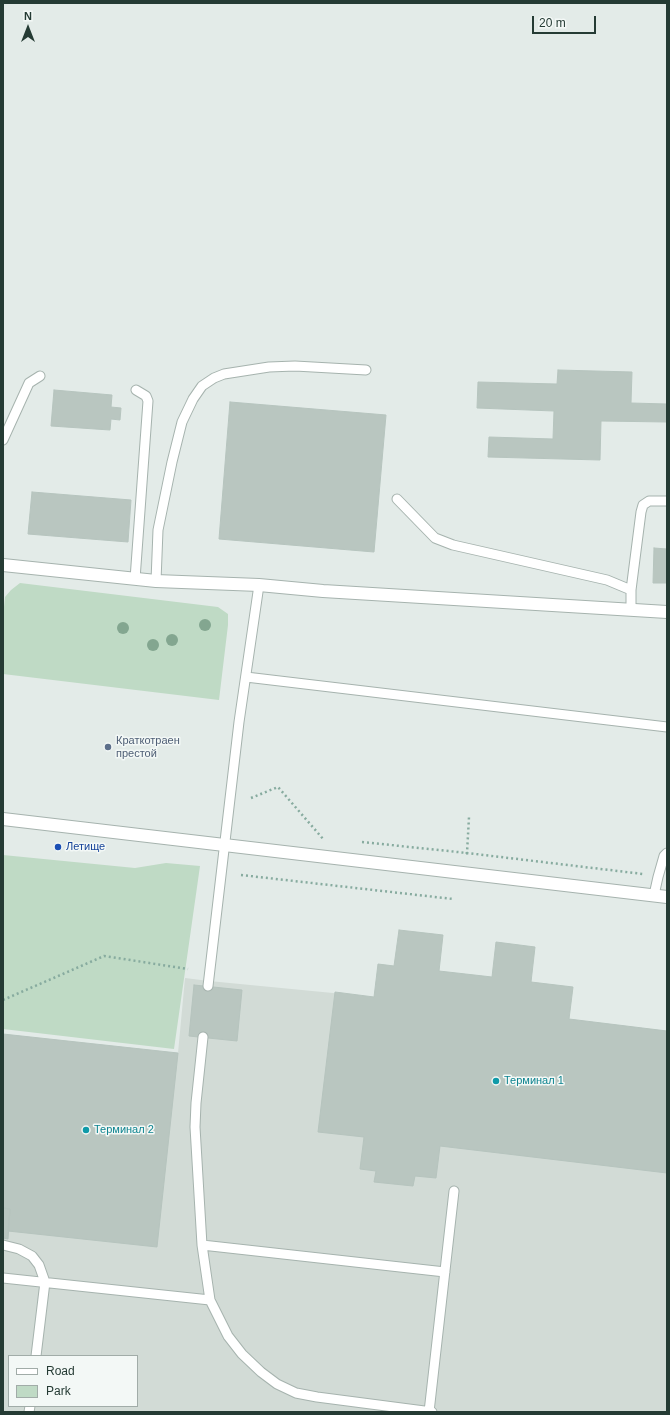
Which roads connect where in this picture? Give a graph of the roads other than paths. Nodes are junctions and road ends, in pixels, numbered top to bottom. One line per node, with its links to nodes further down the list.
1 (366, 370): 9 (lane)
2 (40, 376): 4 (lane)
3 (136, 390): 8 (lane)
4 (3, 440)
5 (397, 499): 11 (lane)
6 (667, 501): 11 (lane)
7 (3, 565): 8 (street)
8 (135, 579): 9 (street)
9 (156, 581): 10 (street)
10 (259, 585): 12 (street); 14 (lane)
11 (631, 590): 12 (lane)
12 (631, 609): 13 (street)
13 (667, 612)
14 (246, 677): 15 (lane); 17 (lane)
15 (667, 727)
16 (3, 818): 17 (street)
17 (224, 845): 19 (street); 21 (lane)
18 (667, 853): 19 (lane)
19 (654, 895): 20 (street)
20 (667, 897)
21 (208, 986)
22 (203, 1038): 25 (lane)
23 (454, 1191): 26 (lane)
24 (3, 1245): 28 (lane)
25 (202, 1245): 26 (lane); 29 (lane)
26 (445, 1272): 31 (lane)
27 (3, 1278): 28 (lane)
28 (45, 1282): 29 (lane); 30 (lane)
29 (210, 1300): 31 (lane)
30 (36, 1355)
31 (430, 1412)

